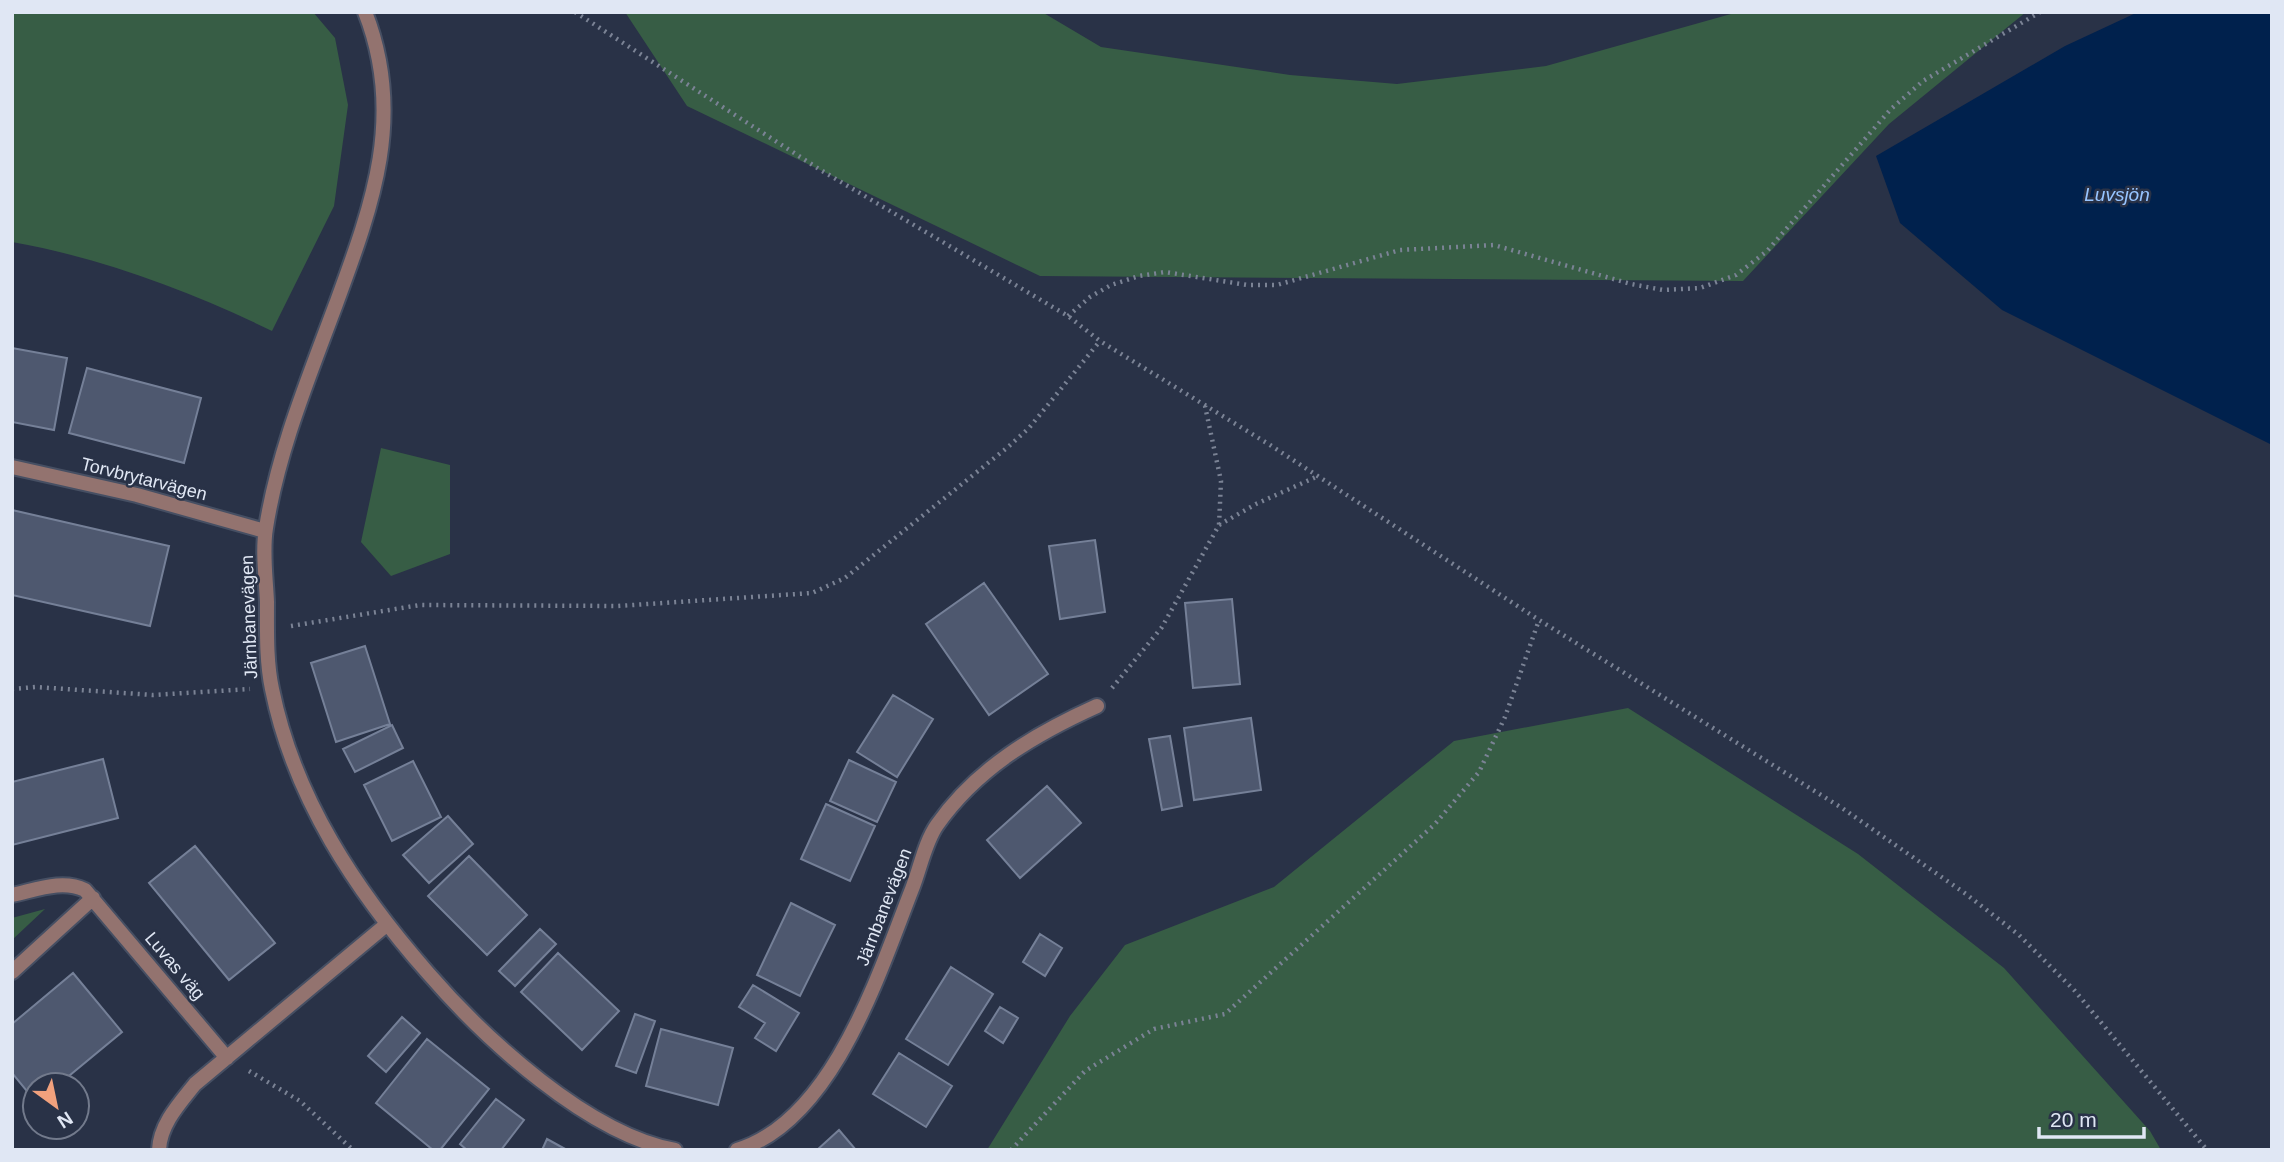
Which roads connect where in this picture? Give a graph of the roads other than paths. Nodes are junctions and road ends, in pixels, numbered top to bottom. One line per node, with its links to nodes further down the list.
1 (365, 12): 3 (street, Järnbanevägen)
2 (12, 467): 3 (street, Torvbrytarvägen)
3 (265, 531): 7 (street, Järnbanevägen)
4 (1097, 706): 12 (street, Järnbanevägen)
5 (12, 895): 6 (street, Luvas väg)
6 (93, 898): 8 (street); 9 (street, Luvas väg)
7 (386, 925): 9 (street); 11 (street, Järnbanevägen)
8 (12, 972)
9 (227, 1058): 10 (street)
10 (159, 1150)
11 (675, 1150)
12 (737, 1150)

